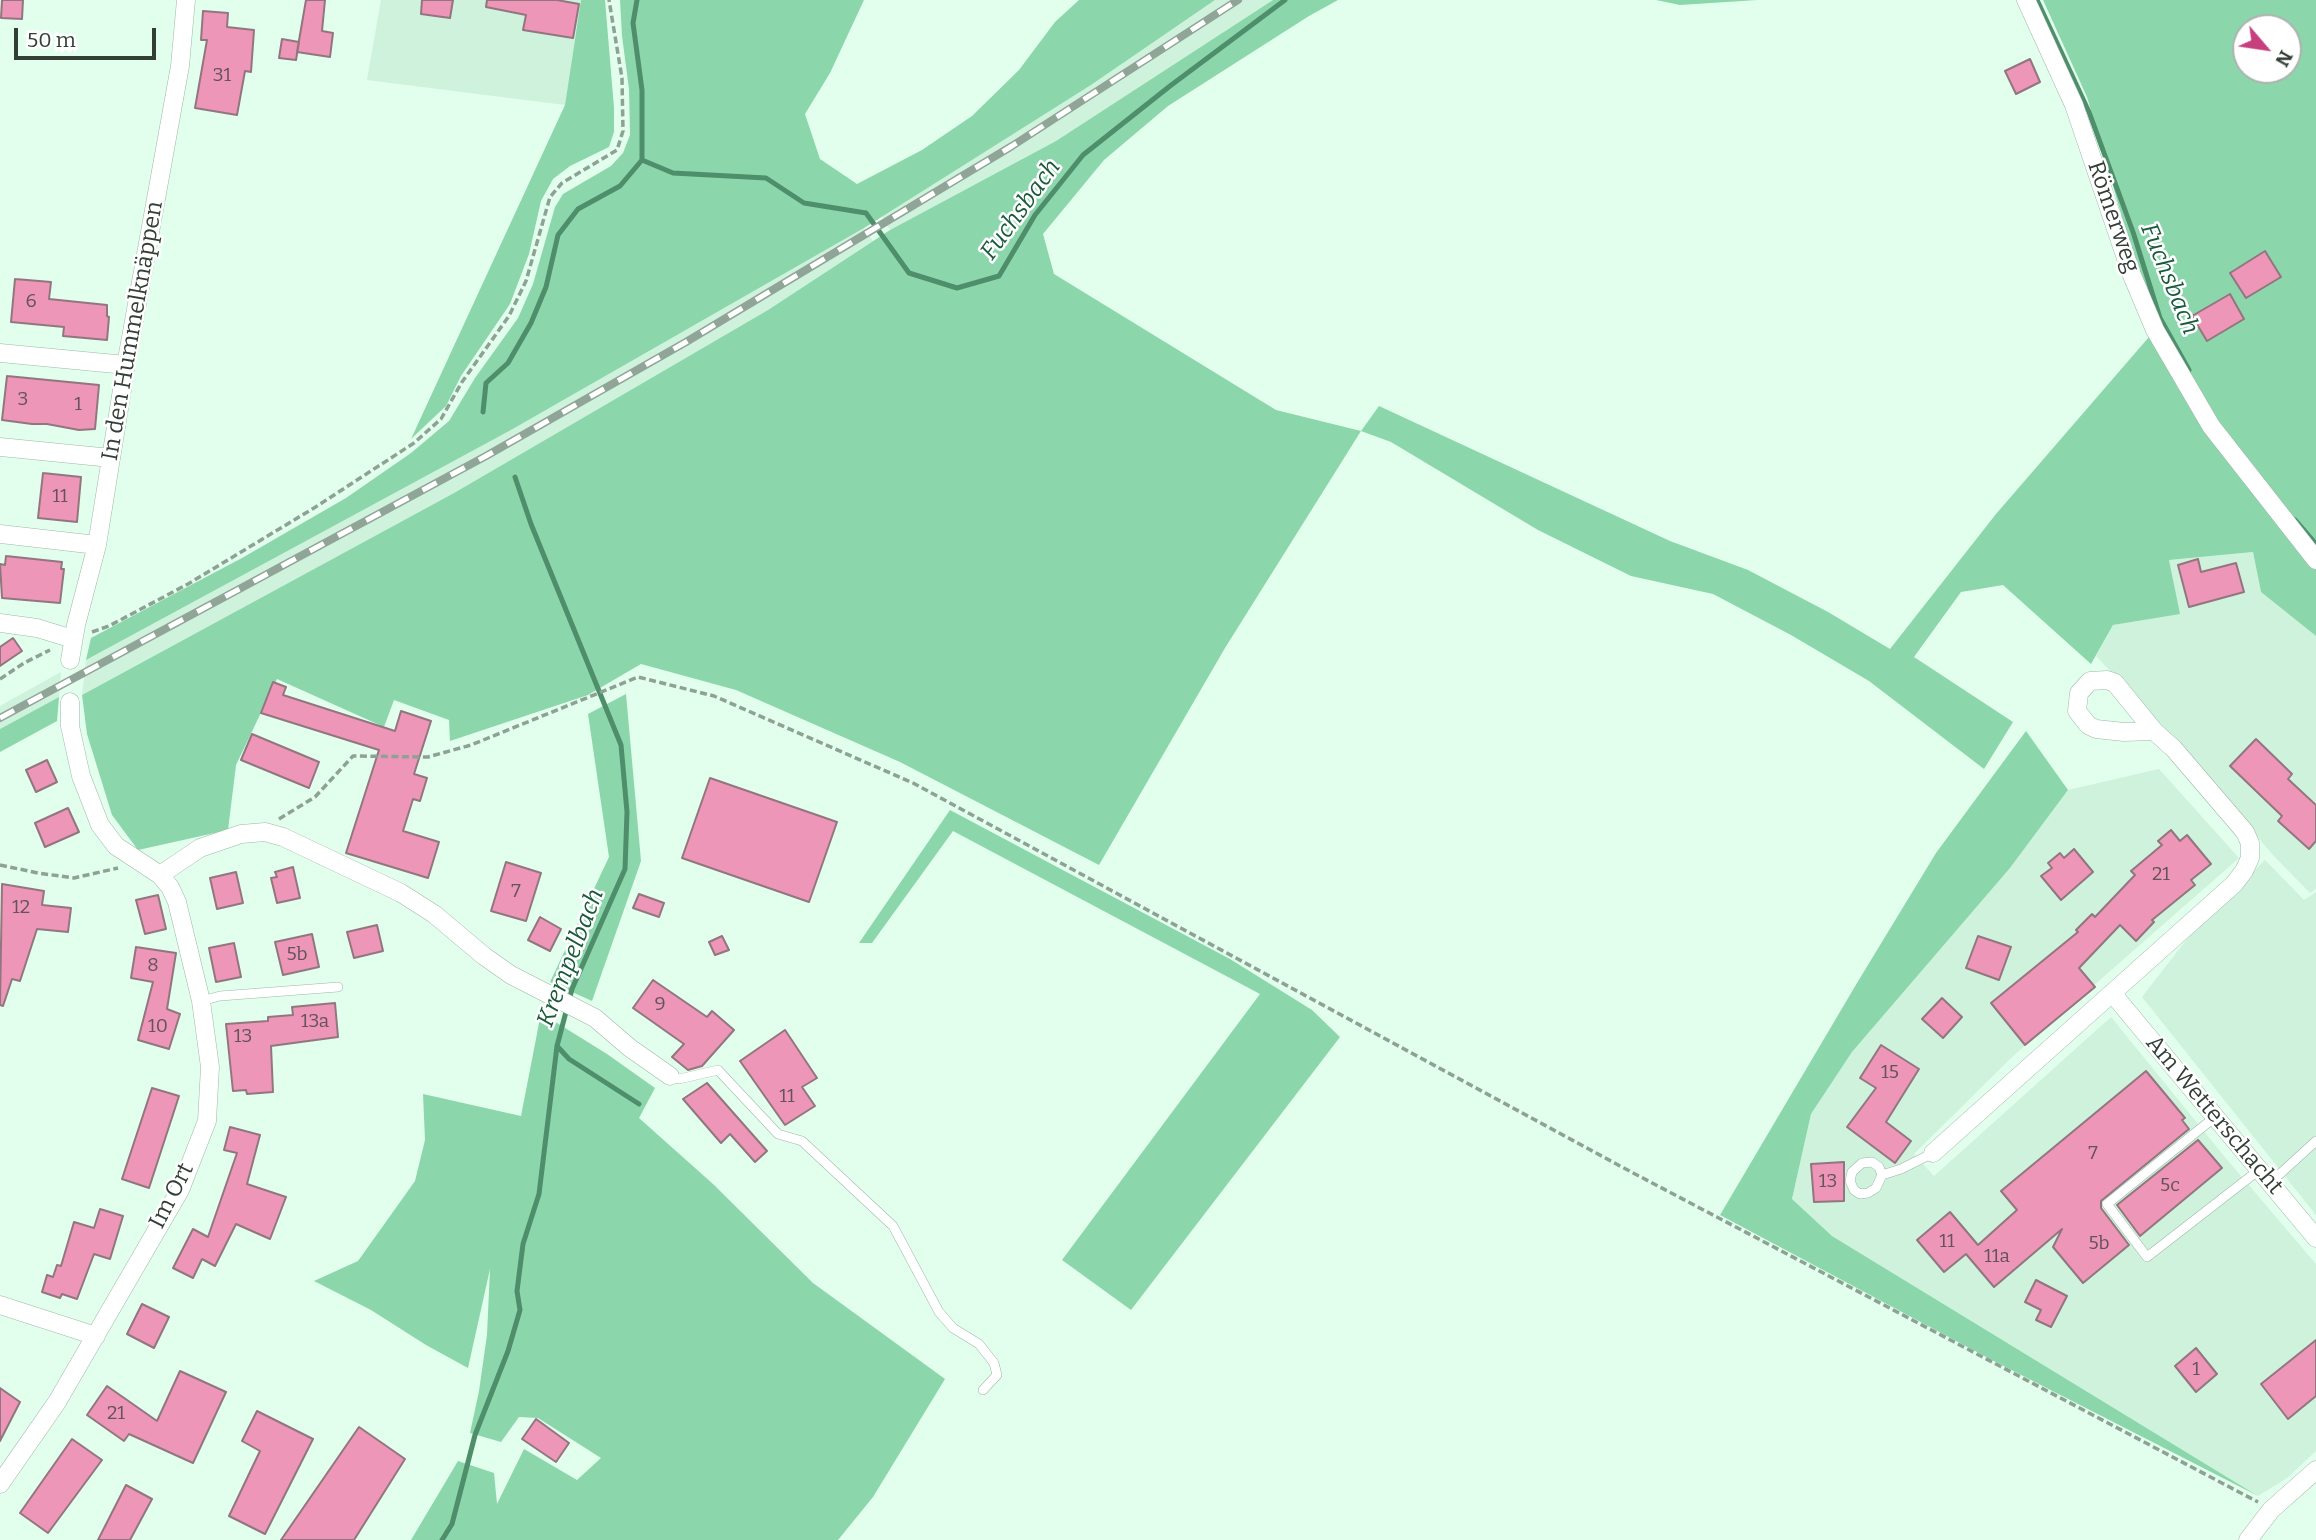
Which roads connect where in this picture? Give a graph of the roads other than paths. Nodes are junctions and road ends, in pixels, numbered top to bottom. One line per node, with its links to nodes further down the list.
1 (186, 0): 4 (street, In den Hummelknäppen)
2 (2026, 0): 9 (street, Römerweg)
3 (0, 353): 4 (street)
4 (126, 365): 6 (street, In den Hummelknäppen)
5 (0, 447): 6 (street)
6 (111, 458): 8 (street, In den Hummelknäppen)
7 (0, 534): 8 (street)
8 (97, 545): 11 (street, In den Hummelknäppen)
9 (2316, 560)
10 (0, 623): 11 (street)
11 (73, 639): 12 (street, In den Hummelknäppen)
12 (70, 660)
13 (70, 702): 15 (street, Im Ort)
14 (2154, 731): 17 (street)
15 (160, 875): 18 (street, Im Ort); 19 (street)
16 (338, 987): 18 (lane)
17 (2112, 993): 20 (street, Am Wetterschacht); 22 (street)
18 (201, 1001): 27 (street, Im Ort)
19 (670, 1076): 28 (lane)
20 (2215, 1116): 24 (street, Am Wetterschacht); 24 (lane)
21 (2316, 1141): 24 (lane)
22 (1933, 1153): 23 (lane)
23 (1882, 1175)
24 (2264, 1176): 25 (street, Am Wetterschacht)
25 (2316, 1238)
26 (0, 1305): 27 (street)
27 (96, 1336): 30 (street, Im Ort)
28 (983, 1390)
29 (2316, 1470): 31 (street)
30 (0, 1484)
31 (2250, 1539)

